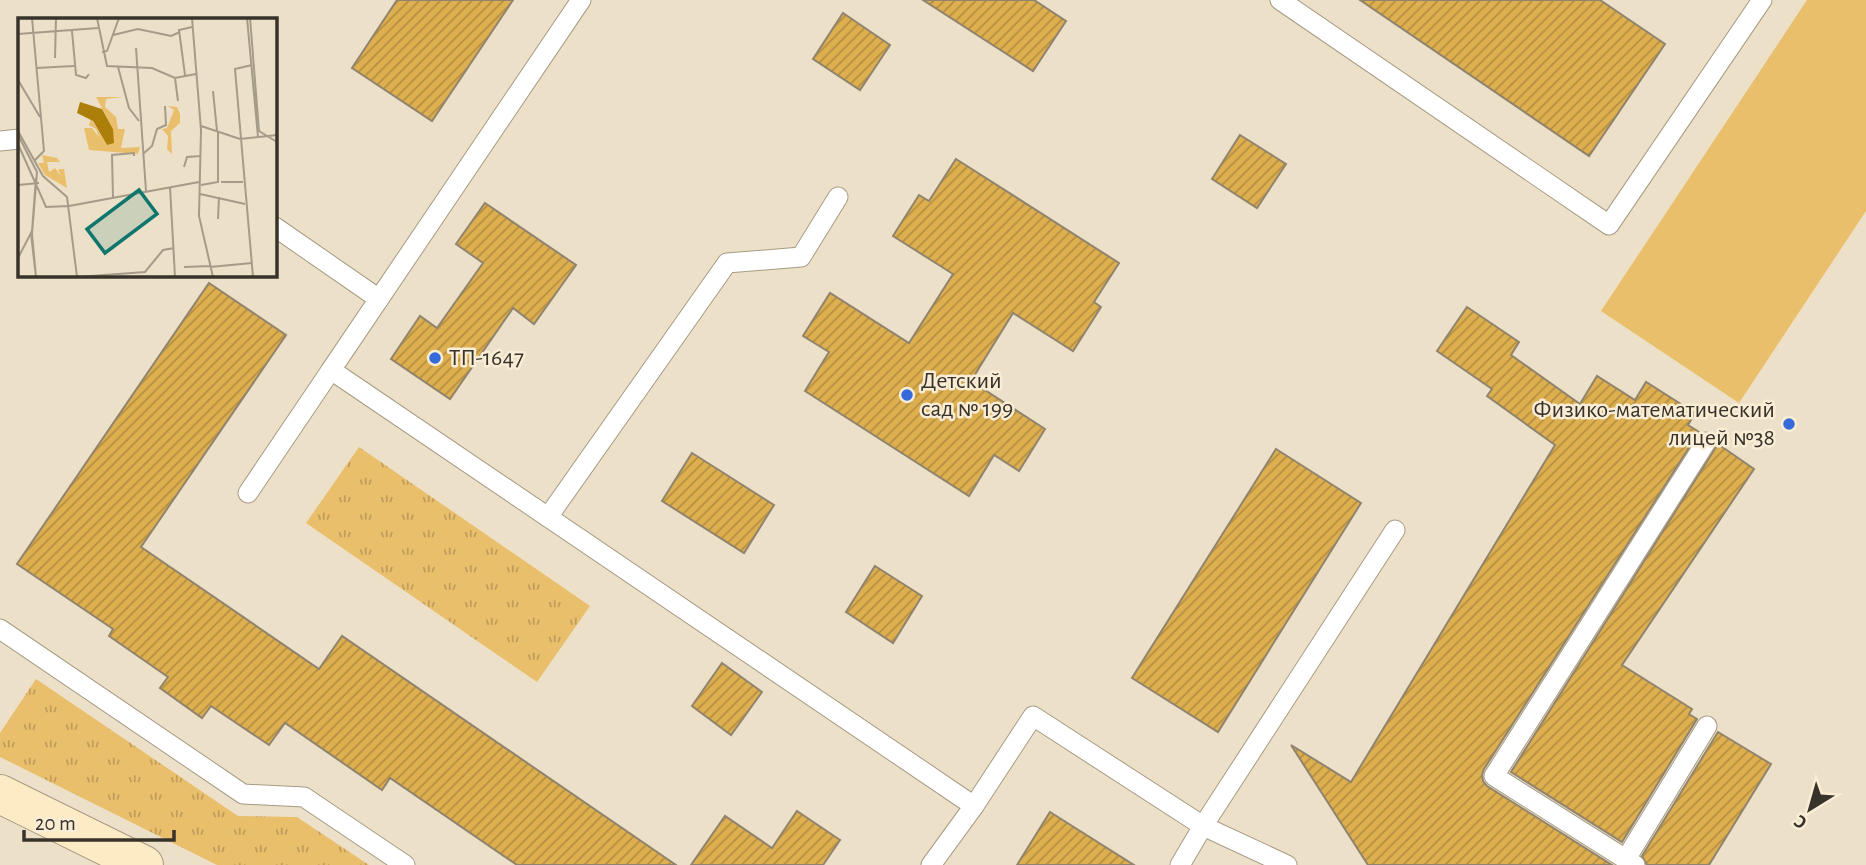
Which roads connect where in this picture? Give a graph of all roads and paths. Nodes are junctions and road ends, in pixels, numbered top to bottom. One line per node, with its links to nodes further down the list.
1 (581, 0): 8 (lane)
2 (1280, 0): 3 (lane)
3 (1762, 0)
4 (18, 139): 5 (lane)
5 (0, 141)
6 (838, 197): 12 (lane)
7 (276, 228): 8 (lane)
8 (379, 299): 9 (lane)
9 (331, 370): 11 (lane); 12 (lane)
10 (1706, 442): 19 (lane)
11 (248, 493)
12 (548, 517): 17 (lane)
13 (1395, 530): 18 (lane)
14 (0, 629): 21 (lane)
15 (1707, 726): 19 (lane)
16 (4, 804): 20 (street)
17 (974, 806): 18 (lane); 22 (lane)
18 (1203, 826): 23 (lane); 24 (lane)
19 (1631, 862)
20 (144, 865)
21 (405, 865)
22 (931, 865)
23 (1180, 865)
24 (1287, 865)

